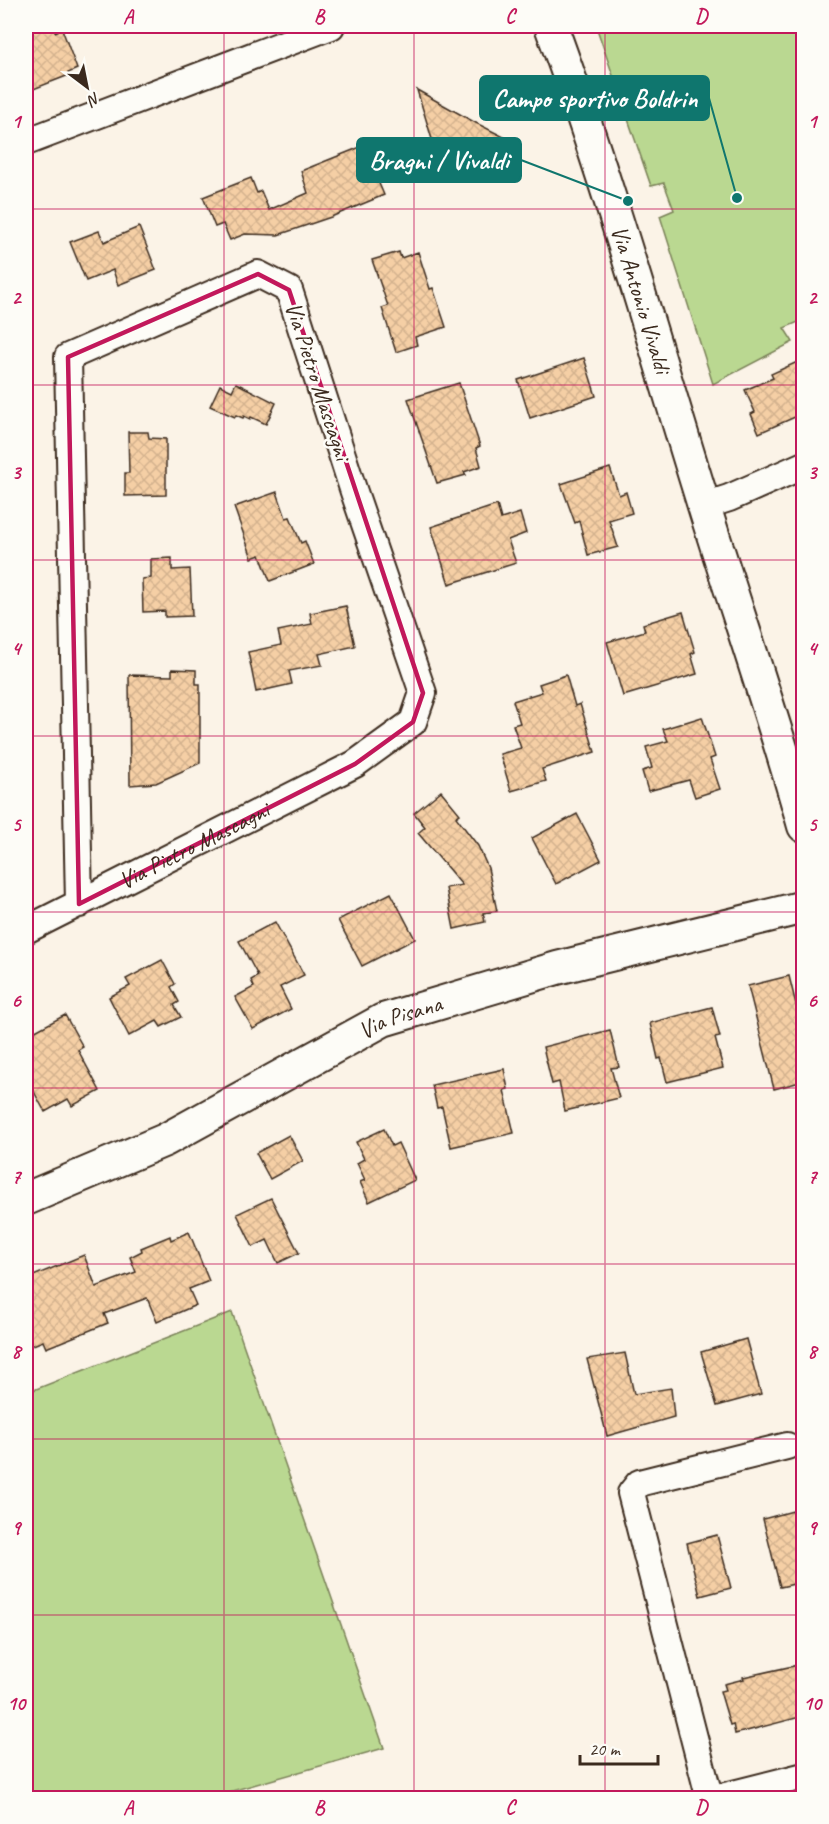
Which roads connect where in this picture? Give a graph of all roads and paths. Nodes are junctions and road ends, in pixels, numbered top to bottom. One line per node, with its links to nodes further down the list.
1 (331, 26): 3 (street)
2 (551, 26): 5 (street, Via Antonio Vivaldi)
3 (26, 142)
4 (804, 465): 5 (street)
5 (704, 506): 6 (street, Via Antonio Vivaldi)
6 (804, 826)
7 (79, 904): 7 (street, Via Pietro Mascagni); 9 (street, Via Pietro Mascagni)
8 (804, 907): 10 (street, Via Pisana)
9 (26, 930)
10 (26, 1199)
11 (787, 1446): 13 (street)
12 (804, 1776): 14 (street)
13 (715, 1798)
14 (723, 1798)

